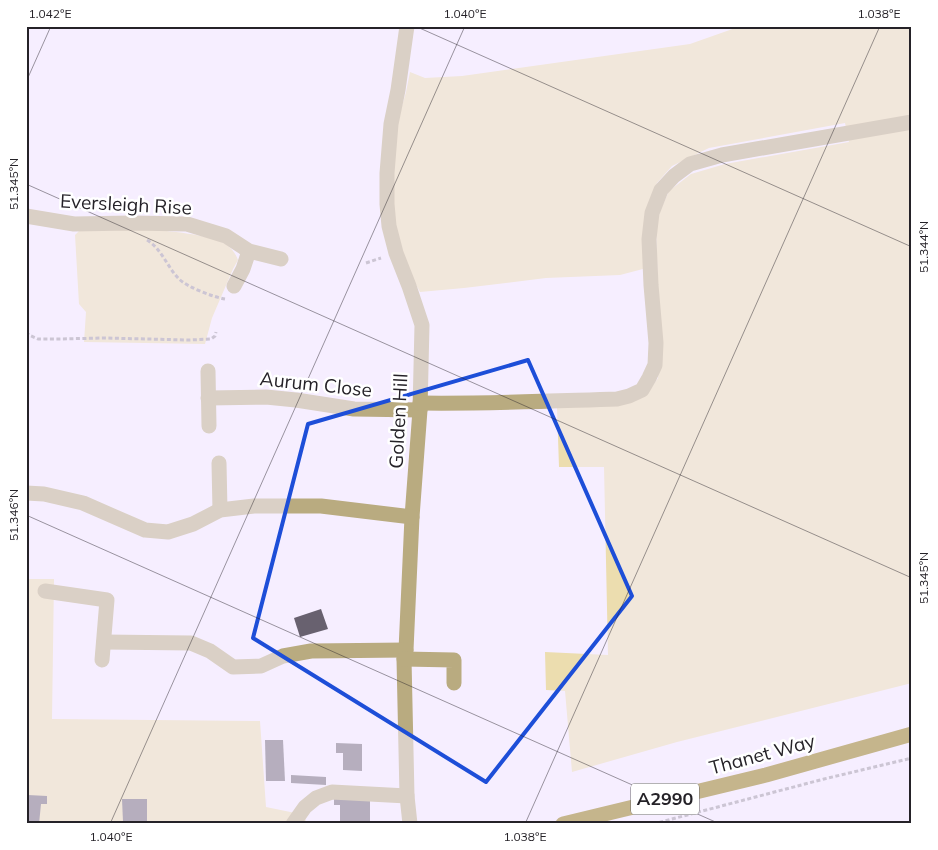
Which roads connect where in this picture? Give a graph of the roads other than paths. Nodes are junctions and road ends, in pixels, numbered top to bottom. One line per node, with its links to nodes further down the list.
1 (407, 26): 9 (street, Golden Hill)
2 (912, 122): 9 (street, Aurum Close)
3 (26, 216): 4 (street, Eversleigh Rise)
4 (248, 251): 5 (street, Eversleigh Rise); 6 (street)
5 (281, 259)
6 (234, 286)
7 (208, 371): 8 (street)
8 (208, 398): 9 (street, Aurum Close); 10 (street)
9 (420, 407): 14 (street, Golden Hill)
10 (208, 426)
11 (219, 463): 13 (street)
12 (26, 492): 13 (street)
13 (220, 510): 14 (street)
14 (412, 517): 17 (street, Golden Hill)
15 (45, 591): 16 (street)
16 (104, 642): 17 (street); 18 (street)
17 (405, 654): 19 (street); 21 (street, Golden Hill)
18 (102, 660)
19 (454, 682)
20 (912, 734): 24 (main road, Thanet Way / A2990)
21 (407, 796): 22 (street); 23 (street, Golden Hill)
22 (293, 824)
23 (410, 824)
24 (564, 824)

